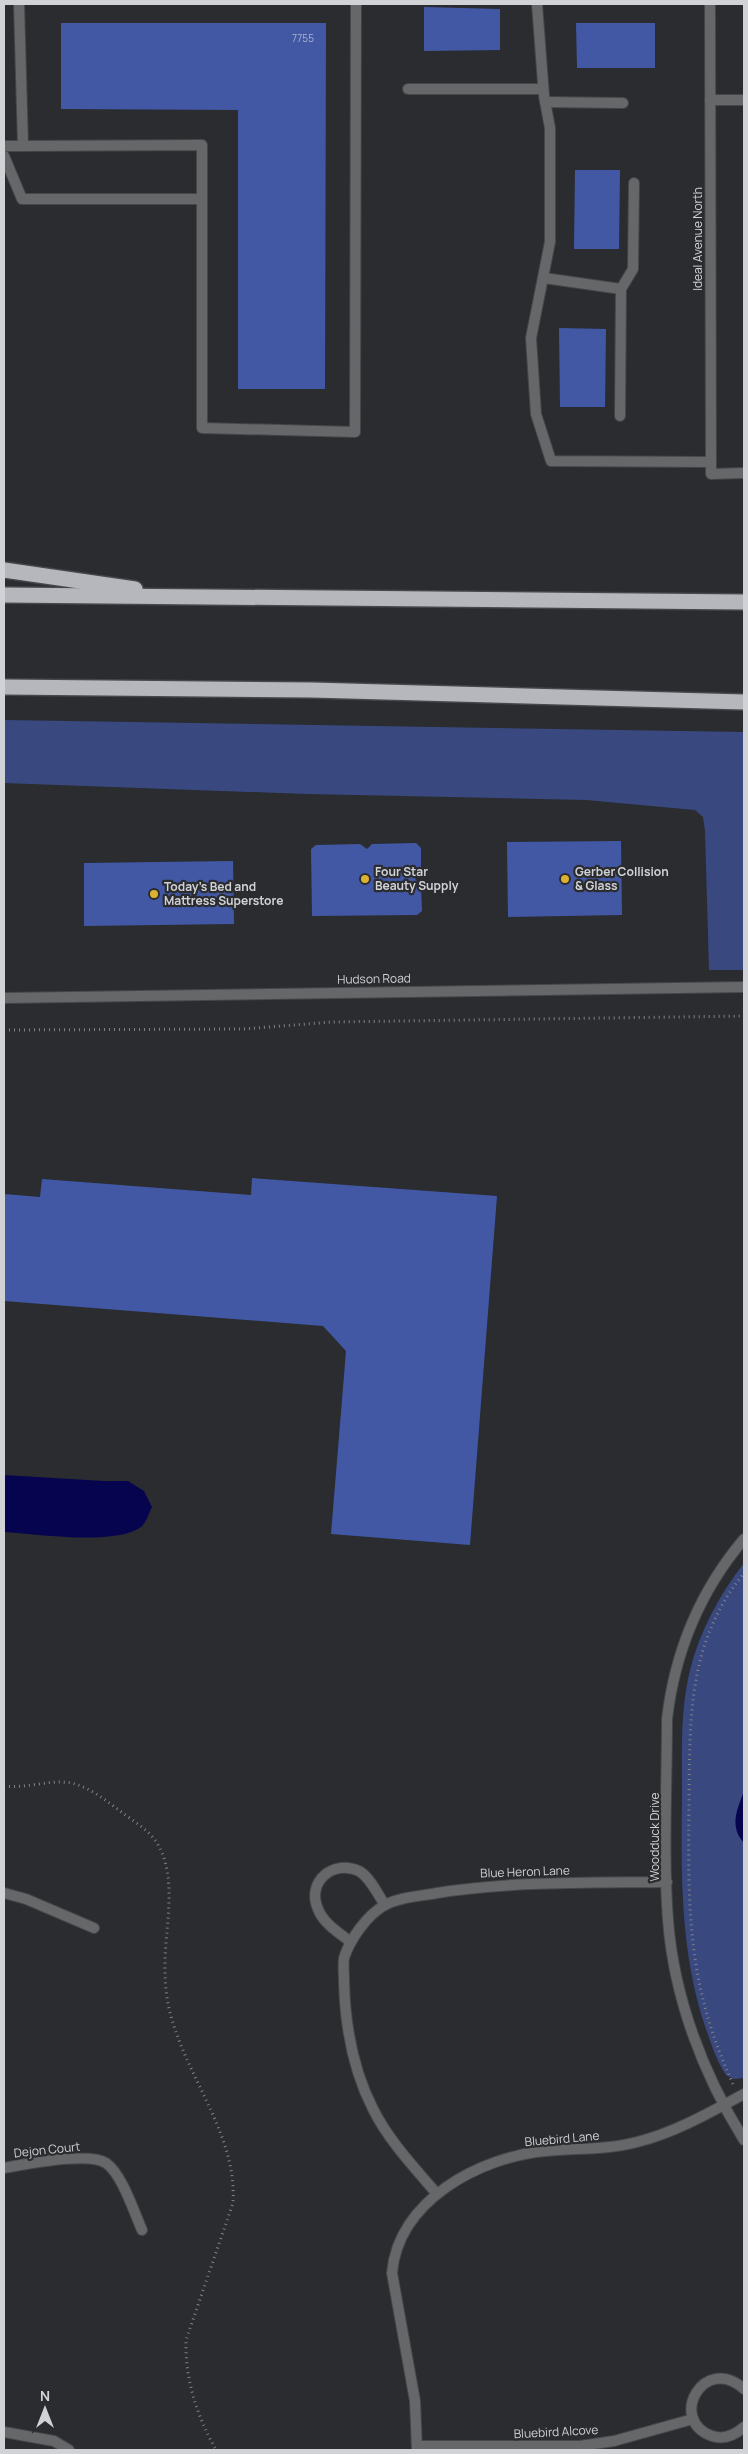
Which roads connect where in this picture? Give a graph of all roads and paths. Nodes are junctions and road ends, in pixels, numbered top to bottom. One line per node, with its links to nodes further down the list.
1 (19, 4): 12 (street)
2 (356, 4): 15 (street)
3 (537, 4): 6 (street)
4 (710, 4): 7 (street, Ideal Avenue North)
5 (408, 89): 6 (street)
6 (543, 89): 9 (street)
7 (710, 100): 8 (street); 19 (street, Ideal Avenue North)
8 (744, 100)
9 (545, 102): 10 (street); 16 (street)
10 (623, 103)
11 (4, 146): 12 (street)
12 (23, 146): 15 (street)
13 (4, 156): 15 (street)
14 (634, 183): 17 (street)
15 (202, 199)
16 (544, 278): 17 (street); 19 (street)
17 (621, 289): 18 (street)
18 (620, 416)
19 (711, 462): 20 (street, Ideal Avenue North)
20 (744, 473)
21 (4, 570): 23 (highway)
22 (4, 595): 23 (highway)
23 (191, 597): 24 (highway)
24 (744, 602)
25 (4, 687): 26 (highway)
26 (744, 702)
27 (744, 987): 28 (street, Hudson Road)
28 (4, 998)
29 (744, 1016): 30 (path)
30 (4, 1030)
31 (744, 1539): 34 (street, Woodduck Drive)
32 (744, 1574): 39 (path)
33 (4, 1786): 52 (path)
34 (667, 1882): 36 (street, Blue Heron Lane); 41 (street, Woodduck Drive)
35 (4, 1893): 37 (street)
36 (385, 1905): 38 (street); 38 (street)
37 (94, 1928)
38 (350, 1942): 44 (street)
39 (729, 2076)
40 (744, 2094): 41 (street, Bluebird Lane)
41 (724, 2105): 42 (street, Woodduck Drive); 44 (street, Bluebird Lane)
42 (744, 2140)
43 (4, 2168): 45 (street, Dejon Court)
44 (437, 2194): 50 (street, Bluebird Lane)
45 (142, 2230)
46 (744, 2389): 47 (street)
47 (693, 2419): 48 (street); 50 (street, Bluebird Alcove)
48 (744, 2427)
49 (4, 2432): 51 (street)
50 (417, 2448)
51 (69, 2450)
52 (216, 2450)

